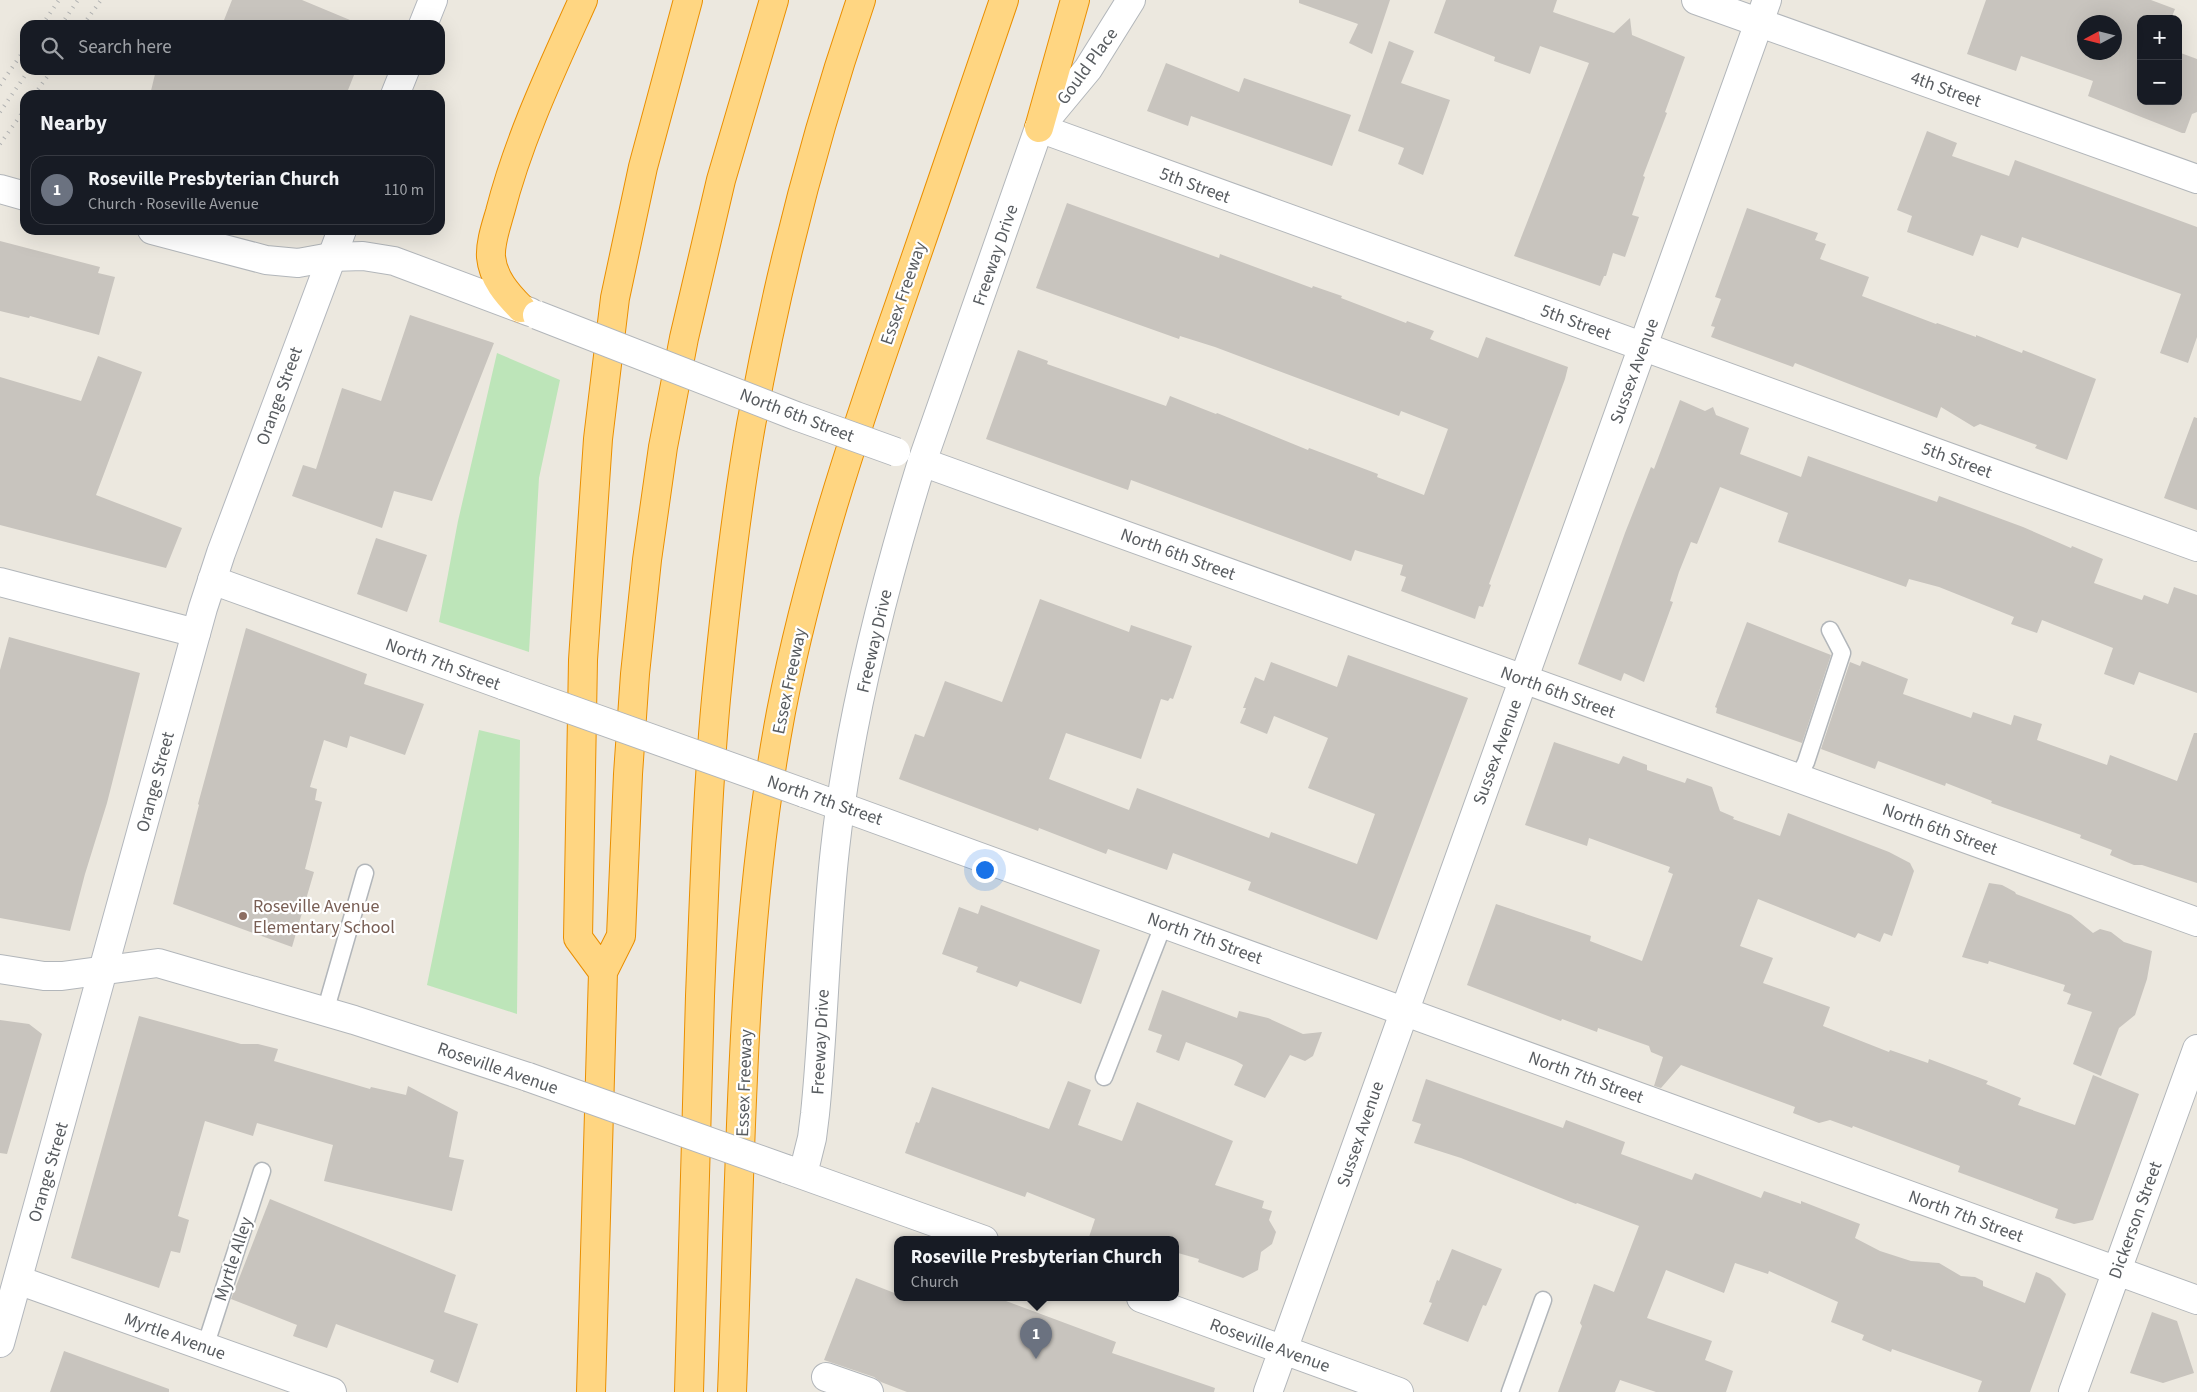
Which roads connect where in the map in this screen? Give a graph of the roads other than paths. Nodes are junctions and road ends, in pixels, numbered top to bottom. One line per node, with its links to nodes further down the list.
1 (433, 0): 11 (street)
2 (583, 0): 21 (highway)
3 (688, 0): 37 (highway)
4 (774, 0): 37 (highway)
5 (860, 0): 56 (highway)
6 (1004, 0): 57 (highway, Essex Freeway)
7 (1075, 0): 14 (highway)
8 (1131, 0): 14 (street, Gould Place)
9 (1696, 0): 10 (street, 4th Street)
10 (1763, 11): 15 (street, 4th Street); 22 (street, Sussex Avenue)
11 (425, 20)
12 (403, 75): 13 (street)
13 (398, 90)
14 (1039, 128): 22 (street, 5th Street); 23 (street, Freeway Drive)
15 (2197, 179)
16 (0, 190): 17 (street)
17 (20, 195)
18 (171, 235): 20 (street, North 6th Street)
19 (340, 235): 20 (street, Orange Street)
20 (331, 257): 21 (street, North 6th Street); 25 (street, Orange Street)
21 (529, 311): 23 (street, North 6th Street, bridge)
22 (1643, 346): 24 (street, 5th Street); 29 (street, Sussex Avenue)
23 (922, 462): 29 (street, North 6th Street); 31 (street, Freeway Drive)
24 (2197, 547)
25 (212, 580): 28 (street, Orange Street); 31 (street, North 7th Street, bridge)
26 (0, 582): 28 (street)
27 (1830, 630): 30 (lane)
28 (196, 633): 36 (street, Orange Street)
29 (1523, 679): 30 (street, North 6th Street); 38 (street, Sussex Avenue)
30 (1798, 778): 33 (street, North 6th Street)
31 (841, 806): 34 (street, North 7th Street); 43 (street, Freeway Drive)
32 (365, 873): 39 (lane)
33 (2197, 922)
34 (1164, 923): 38 (street, North 7th Street); 41 (lane)
35 (0, 969): 36 (street, Roseville Avenue)
36 (104, 970): 39 (street, Roseville Avenue); 46 (street, Orange Street)
37 (603, 972): 55 (highway)
38 (1404, 1010): 45 (street, North 7th Street); 52 (street, Sussex Avenue)
39 (325, 1012): 43 (street, Roseville Avenue, bridge)
40 (2197, 1049): 45 (street, Dickerson Street)
41 (1104, 1077)
42 (262, 1171): 51 (lane, Myrtle Alley)
43 (795, 1172): 44 (street, Roseville Avenue)
44 (973, 1236)
45 (2117, 1272): 48 (street, North 7th Street); 62 (street, Dickerson Street)
46 (18, 1280): 50 (street, Orange Street); 51 (street, Myrtle Avenue)
47 (1543, 1300): 61 (lane)
48 (2197, 1300)
49 (1149, 1301): 52 (street, Roseville Avenue)
50 (0, 1343)
51 (205, 1347): 54 (street, Myrtle Avenue)
52 (1284, 1351): 59 (street, Sussex Avenue); 60 (street, Roseville Avenue)
53 (826, 1377): 58 (street)
54 (332, 1392)
55 (591, 1392)
56 (689, 1392)
57 (732, 1392)
58 (869, 1392)
59 (1268, 1392)
60 (1399, 1392)
61 (1510, 1392)
62 (2073, 1392)

